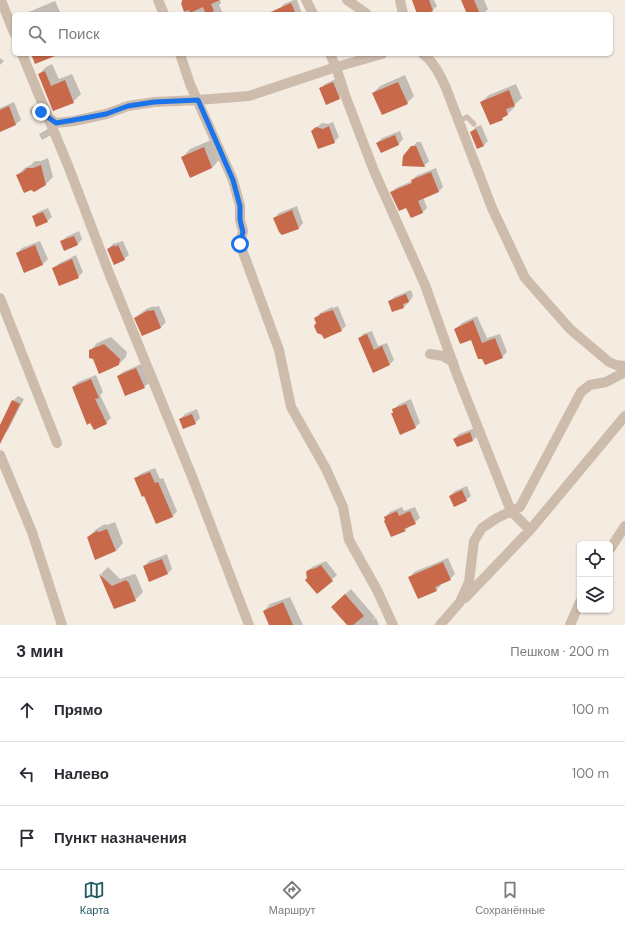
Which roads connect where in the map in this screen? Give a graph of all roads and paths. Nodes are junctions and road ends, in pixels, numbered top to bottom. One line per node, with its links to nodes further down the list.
1 (1, 0): 10 (street)
2 (158, 0): 6 (street)
3 (306, 0): 7 (street)
4 (347, 0): 8 (street)
5 (400, 0): 9 (street)
6 (163, 12)
7 (312, 12)
8 (364, 12)
9 (403, 12)
10 (12, 28)
11 (23, 56): 19 (street)
12 (181, 56): 17 (street)
13 (331, 56): 16 (street)
14 (375, 56): 16 (street)
15 (426, 56): 20 (street)
16 (336, 67): 17 (street); 24 (street)
17 (198, 100): 19 (street); 38 (street)
18 (36, 111): 19 (street)
19 (48, 118): 37 (street)
20 (459, 121): 21 (lane); 25 (street)
21 (474, 124)
22 (0, 298): 28 (street)
23 (430, 354): 24 (street)
24 (453, 362): 30 (street)
25 (625, 366)
26 (625, 372): 30 (street)
27 (625, 416): 32 (street)
28 (57, 443)
29 (0, 455): 36 (street)
30 (511, 511): 32 (street); 34 (street)
31 (625, 526): 33 (street)
32 (530, 530): 34 (street)
33 (613, 544)
34 (460, 602): 39 (street)
35 (577, 609): 40 (street)
36 (62, 625)
37 (249, 625)
38 (393, 625)
39 (440, 625)
40 (570, 625)

